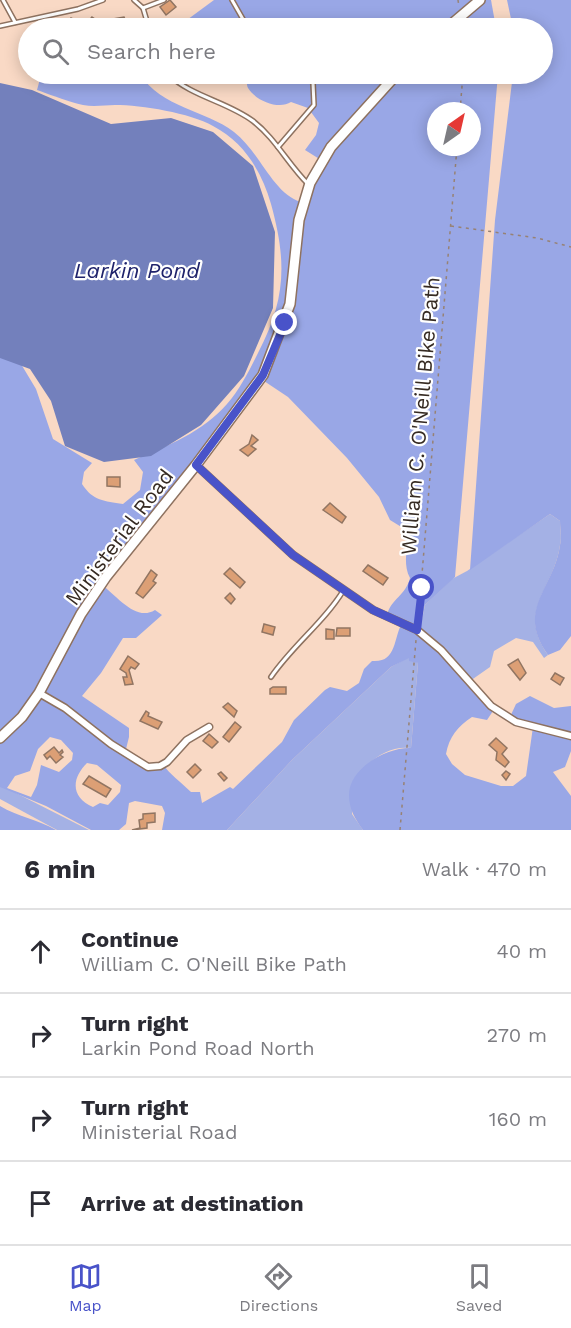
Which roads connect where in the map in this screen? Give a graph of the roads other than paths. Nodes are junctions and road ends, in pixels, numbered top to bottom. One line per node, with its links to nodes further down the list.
1 (3, 0): 13 (lane)
2 (103, 0): 8 (lane)
3 (134, 0): 7 (lane)
4 (164, 0): 7 (lane)
5 (232, 0): 10 (lane)
6 (480, 0): 11 (main road)
7 (143, 8): 9 (lane)
8 (34, 18)
9 (146, 18)
10 (242, 18)
11 (459, 18)
12 (18, 21): 13 (lane)
13 (15, 22): 14 (lane)
14 (0, 26)
15 (181, 84): 18 (lane)
16 (313, 84): 18 (lane)
17 (388, 84): 19 (main road, Ministerial Road)
18 (278, 147): 19 (lane)
19 (309, 186): 20 (main road, Ministerial Road)
20 (196, 465): 21 (street); 23 (main road, Ministerial Road)
21 (343, 591): 22 (lane); 25 (street)
22 (271, 676)
23 (39, 693): 24 (street); 26 (main road, Ministerial Road)
24 (209, 727)
25 (571, 736)
26 (0, 738)

